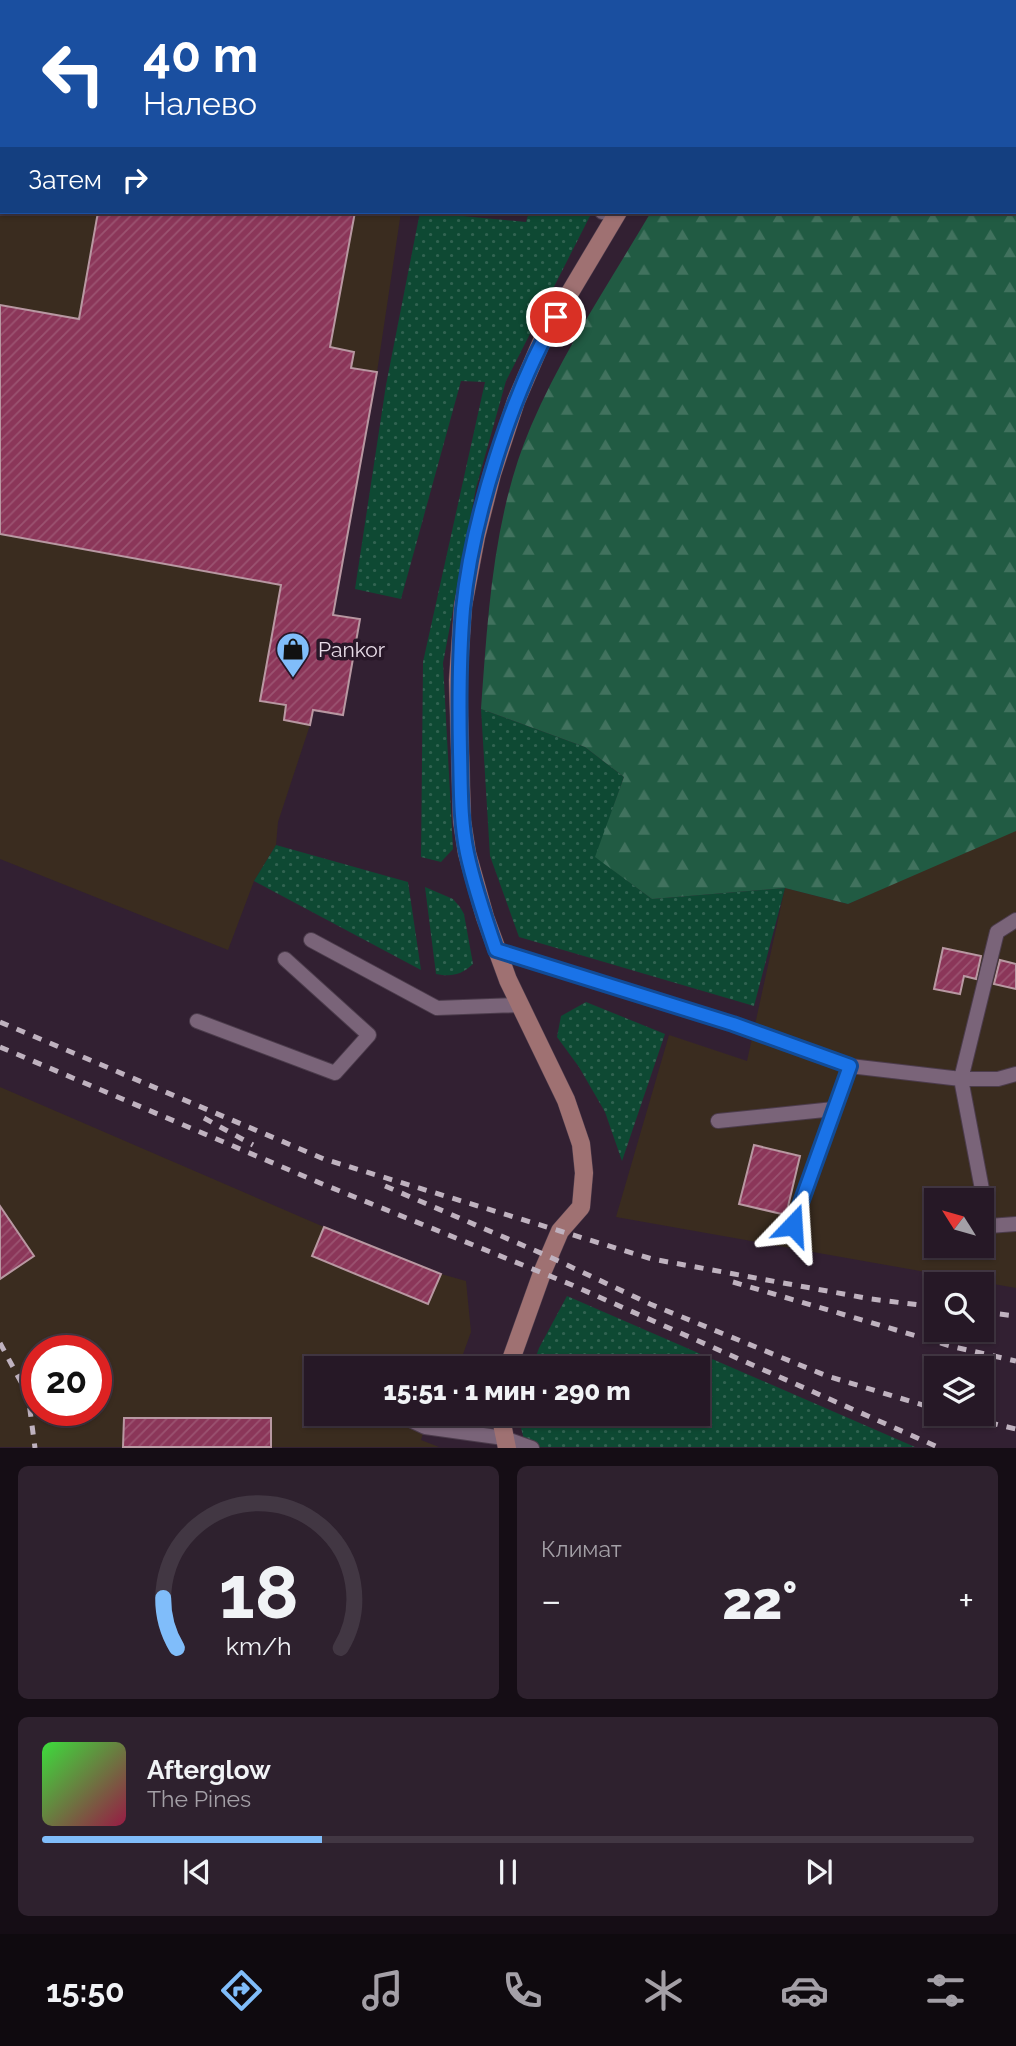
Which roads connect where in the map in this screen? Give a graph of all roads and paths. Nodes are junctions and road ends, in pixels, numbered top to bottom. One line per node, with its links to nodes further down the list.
1 (611, 214): 4 (street)
2 (1016, 920): 10 (lane)
3 (311, 940): 6 (lane)
4 (496, 950): 6 (street); 8 (lane)
5 (285, 959): 7 (lane)
6 (520, 1004): 15 (street)
7 (197, 1021)
8 (850, 1066): 10 (lane); 11 (lane)
9 (1016, 1074): 10 (lane)
10 (961, 1079): 13 (lane)
11 (834, 1109): 12 (lane); 14 (lane)
12 (718, 1122)
13 (1016, 1224)
14 (793, 1225)
15 (512, 1356)
16 (423, 1426): 17 (lane)
17 (506, 1443): 18 (lane)
18 (532, 1447)

